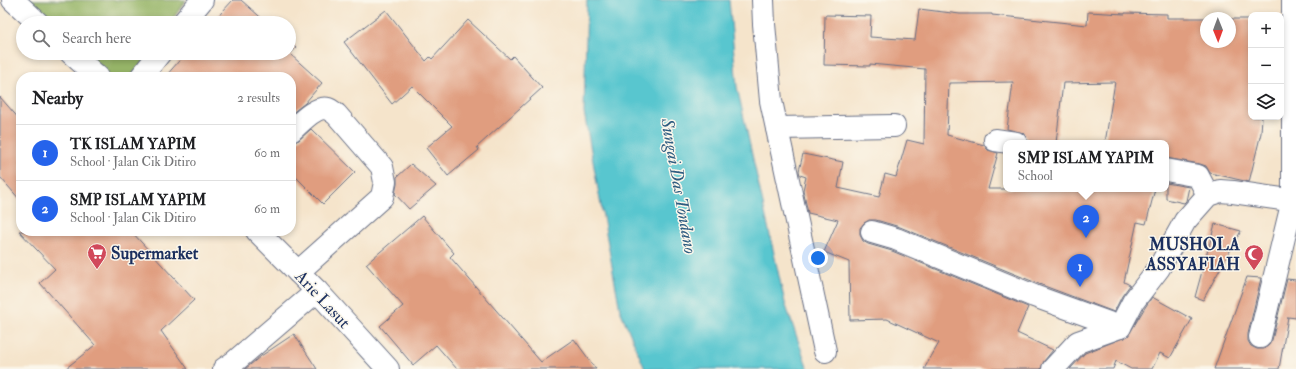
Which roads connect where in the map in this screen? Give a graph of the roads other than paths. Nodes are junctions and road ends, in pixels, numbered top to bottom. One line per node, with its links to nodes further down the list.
1 (13, 0): 5 (street)
2 (202, 0): 6 (street)
3 (763, 0): 13 (street)
4 (1293, 0): 16 (street)
5 (30, 16)
6 (189, 16)
7 (79, 60): 9 (street)
8 (154, 60): 10 (street)
9 (92, 72)
10 (145, 72)
11 (296, 126): 19 (street)
12 (894, 126): 13 (street)
13 (777, 128): 23 (street)
14 (1169, 171): 15 (street)
15 (1208, 195): 16 (street); 21 (street)
16 (1294, 200): 22 (street)
17 (872, 232): 21 (street)
18 (262, 236): 19 (street, Arie Lasut)
19 (298, 272): 20 (street, Arie Lasut)
20 (317, 291): 24 (street); 25 (street, Arie Lasut)
21 (1120, 327): 26 (street)
22 (1260, 337)
23 (825, 351)
24 (224, 369)
25 (388, 369)
26 (1053, 369)

